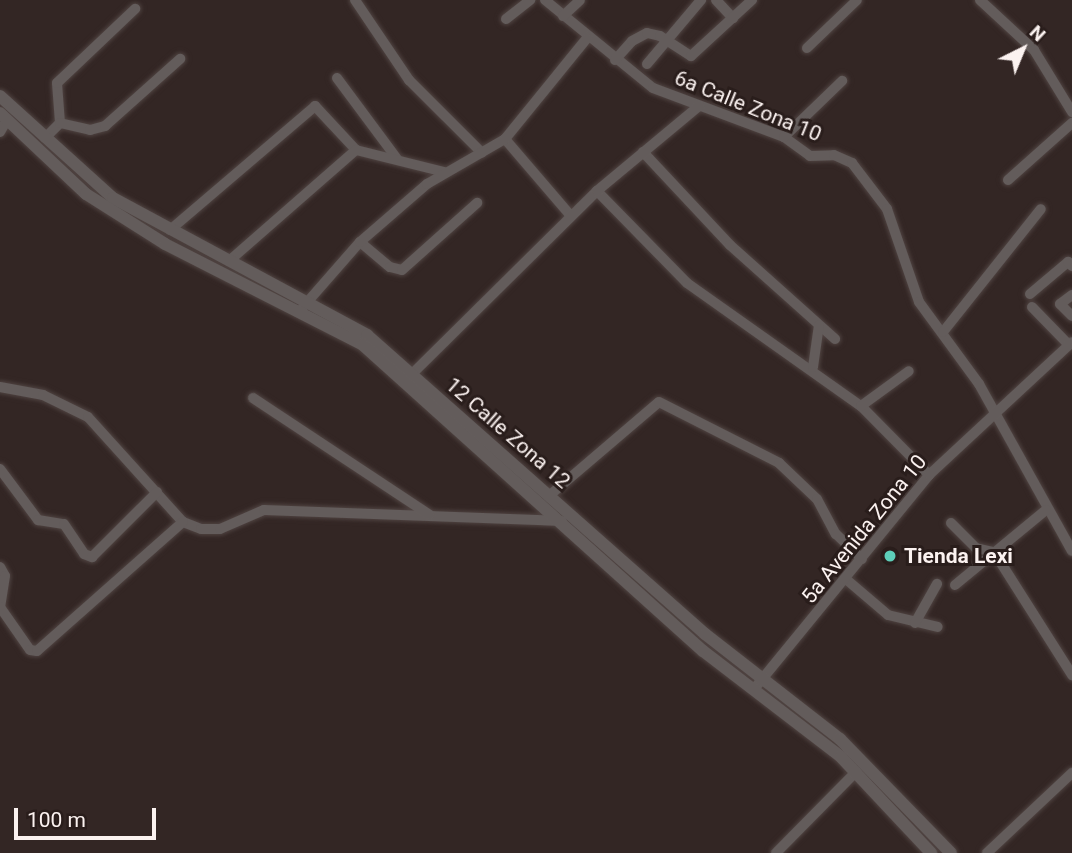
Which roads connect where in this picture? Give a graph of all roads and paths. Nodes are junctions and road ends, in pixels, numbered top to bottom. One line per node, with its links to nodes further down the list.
1 (355, 0): 33 (street)
2 (530, 0): 13 (street)
3 (545, 0): 11 (street, 6a Calle Zona 10)
4 (580, 0): 11 (street)
5 (701, 0): 15 (street)
6 (716, 0): 12 (street)
7 (752, 0): 12 (street)
8 (857, 0): 16 (street)
9 (980, 0): 24 (street)
10 (135, 9): 26 (street)
11 (563, 16): 14 (street, 6a Calle Zona 10)
12 (733, 18): 15 (street)
13 (506, 19)
14 (587, 38): 18 (street, 6a Calle Zona 10); 30 (street)
15 (668, 41): 18 (street); 19 (street)
16 (807, 48)
17 (180, 59): 26 (street)
18 (615, 60): 23 (street, 6a Calle Zona 10)
19 (647, 64)
20 (338, 78): 34 (street)
21 (842, 81): 28 (street)
22 (0, 96): 29 (street, 12 Calle Zona 12)
23 (699, 106): 28 (street, 6a Calle Zona 10); 32 (street)
24 (1072, 112)
25 (2, 122): 47 (street, 12 Calle Zona 12)
26 (60, 123): 29 (street)
27 (1072, 123): 36 (street)
28 (784, 137): 51 (street, 6a Calle Zona 10)
29 (45, 138): 41 (street, 12 Calle Zona 12)
30 (505, 139): 33 (street); 40 (street)
31 (356, 150): 34 (street); 41 (street); 43 (street)
32 (643, 152): 37 (street); 50 (street)
33 (482, 153): 35 (street)
34 (398, 160): 35 (street)
35 (444, 172): 42 (street)
36 (1008, 180)
37 (597, 191): 40 (street); 54 (street)
38 (477, 203): 42 (street)
39 (1041, 209): 51 (street)
40 (571, 216): 56 (street)
41 (170, 230): 43 (street, 12 Calle Zona 12)
42 (359, 242): 47 (street)
43 (229, 261): 47 (street, 12 Calle Zona 12)
44 (1072, 266): 45 (street)
45 (1030, 294)
46 (1072, 295): 49 (street)
47 (304, 305): 56 (street, 12 Calle Zona 12); 69 (street, 12 Calle Zona 12)
48 (1032, 307): 53 (street)
49 (1072, 316)
50 (819, 325): 52 (street); 54 (street)
51 (943, 332): 60 (street, 6a Calle Zona 10)
52 (835, 339)
53 (1071, 344): 60 (street, 5a Avenida Zona 10)
54 (813, 368): 59 (street)
55 (909, 371): 59 (street)
56 (412, 374): 64 (street, 12 Calle Zona 12)
57 (0, 387): 63 (street)
58 (253, 398): 67 (street)
59 (861, 406): 62 (street)
60 (994, 411): 62 (street, 5a Avenida Zona 10); 65 (street, 6a Calle Zona 10)
61 (0, 469): 63 (street)
62 (929, 475): 73 (street, 5a Avenida Zona 10)
63 (157, 492): 68 (street)
64 (550, 495): 66 (street, 12 Calle Zona 12); 73 (street)
65 (1046, 510): 71 (street, 6a Calle Zona 10); 72 (street)
66 (569, 513): 69 (street); 82 (street, 12 Calle Zona 12)
67 (430, 515): 68 (street); 69 (street)
68 (183, 522): 78 (street)
69 (559, 523): 82 (street, 12 Calle Zona 12)
70 (951, 523): 72 (street)
71 (1072, 551)
72 (994, 552): 77 (street); 81 (street)
73 (862, 559): 75 (street, 5a Avenida Zona 10)
74 (0, 567): 78 (street)
75 (847, 580): 79 (street); 82 (street, 5a Avenida Zona 10)
76 (937, 584): 79 (street)
77 (956, 585)
78 (0, 608)
79 (915, 623): 80 (street)
80 (938, 627)
81 (1072, 675)
82 (758, 685): 83 (street, 12 Calle Zona 12); 85 (street, 12 Calle Zona 12)
83 (856, 772): 85 (street, 12 Calle Zona 12); 86 (street)
84 (1072, 773): 89 (street)
85 (910, 820): 87 (street, 12 Calle Zona 12); 88 (street, 12 Calle Zona 12)
86 (776, 853)
87 (931, 853)
88 (951, 853)
89 (987, 853)

